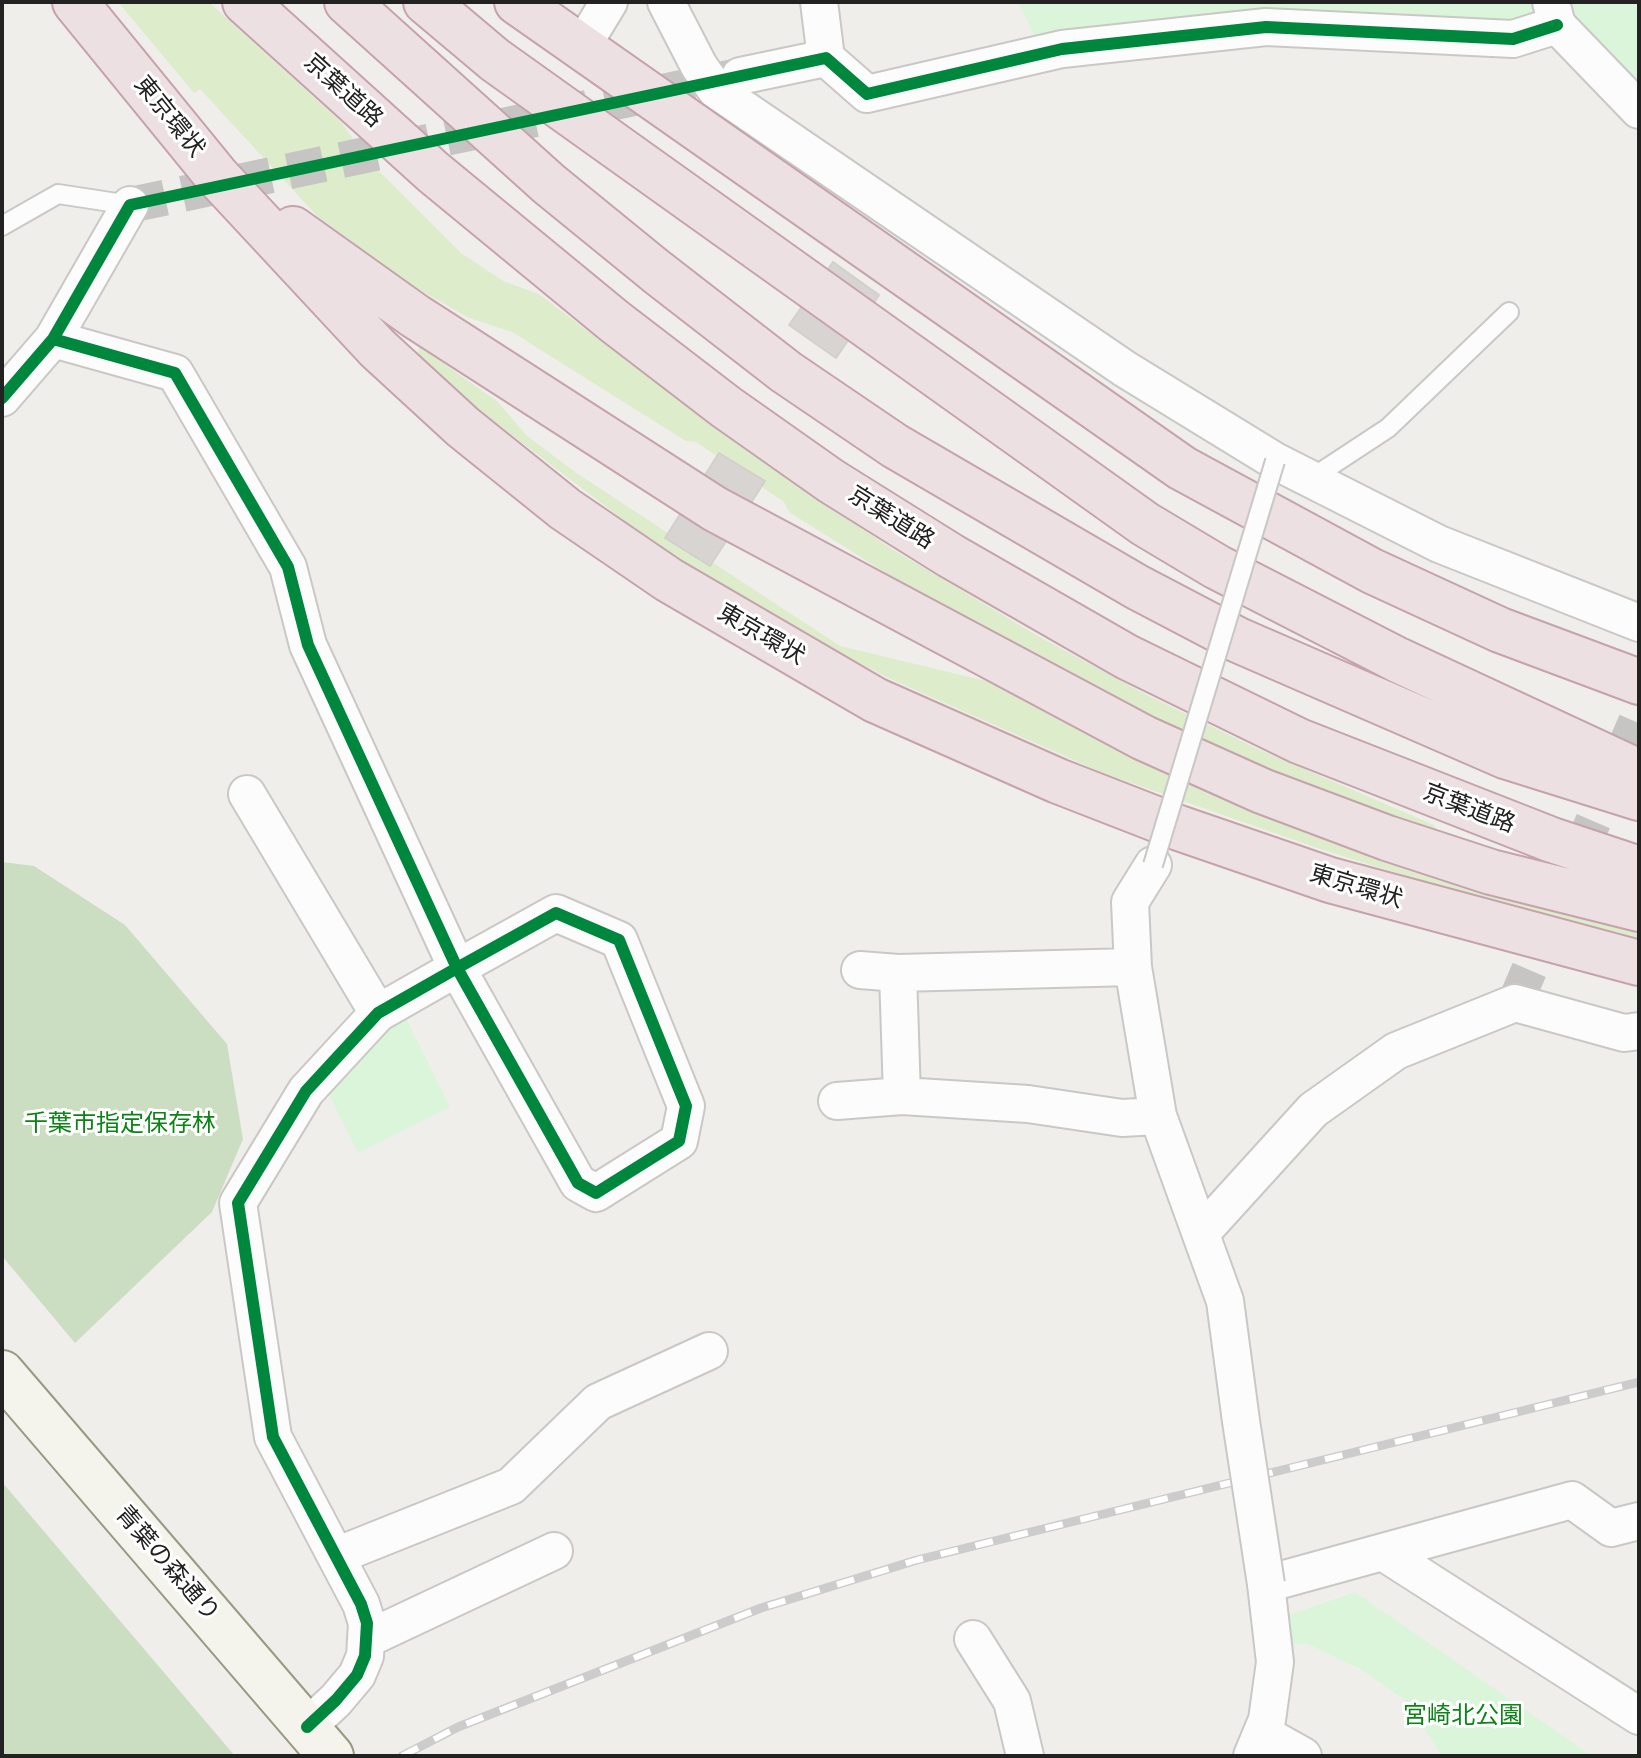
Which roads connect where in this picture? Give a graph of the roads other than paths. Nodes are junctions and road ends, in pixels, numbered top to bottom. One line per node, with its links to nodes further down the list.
1 (75, 2): 14 (highway, 東京環状)
2 (245, 2): 28 (highway, 京葉道路)
3 (347, 2): 26 (highway)
4 (426, 2): 24 (highway)
5 (517, 2): 10 (highway)
6 (609, 2): 10 (street)
7 (666, 2): 20 (street)
8 (819, 2): 11 (street)
9 (1554, 14): 11 (street); 13 (street)
10 (581, 48): 23 (highway)
11 (826, 58): 12 (street)
12 (740, 76)
13 (1639, 110)
14 (216, 175): 29 (highway); 30 (highway, 東京環状)
15 (130, 205): 16 (lane); 18 (street)
16 (2, 226)
17 (1509, 312): 21 (lane)
18 (53, 339): 19 (street); 32 (street)
19 (2, 398)
20 (1275, 461): 21 (street); 27 (lane, bridge)
21 (1312, 478): 22 (street)
22 (1639, 623)
23 (1639, 682)
24 (1639, 772)
25 (247, 794): 35 (street)
26 (1639, 798)
27 (1153, 865): 31 (street)
28 (1639, 869)
29 (1639, 909)
30 (1639, 963)
31 (1133, 967): 34 (street); 39 (street)
32 (457, 968): 32 (street); 35 (street)
33 (860, 970): 34 (street)
34 (898, 973): 37 (street)
35 (378, 1013): 46 (street)
36 (1639, 1031): 40 (street)
37 (902, 1096): 38 (street); 39 (street)
38 (837, 1101)
39 (1158, 1116): 40 (street)
40 (1203, 1231): 47 (street, bridge)
41 (709, 1351): 46 (street)
42 (2, 1373): 51 (street, 青葉の森通り)
43 (1639, 1521): 45 (street)
44 (554, 1551): 48 (street)
45 (1383, 1552): 47 (street); 50 (street)
46 (336, 1556): 48 (street)
47 (1266, 1584): 52 (street)
48 (367, 1639): 51 (street)
49 (973, 1639): 53 (street)
50 (1639, 1716)
51 (319, 1742)
52 (1257, 1744): 54 (street)
53 (1025, 1756)
54 (1303, 1756)

